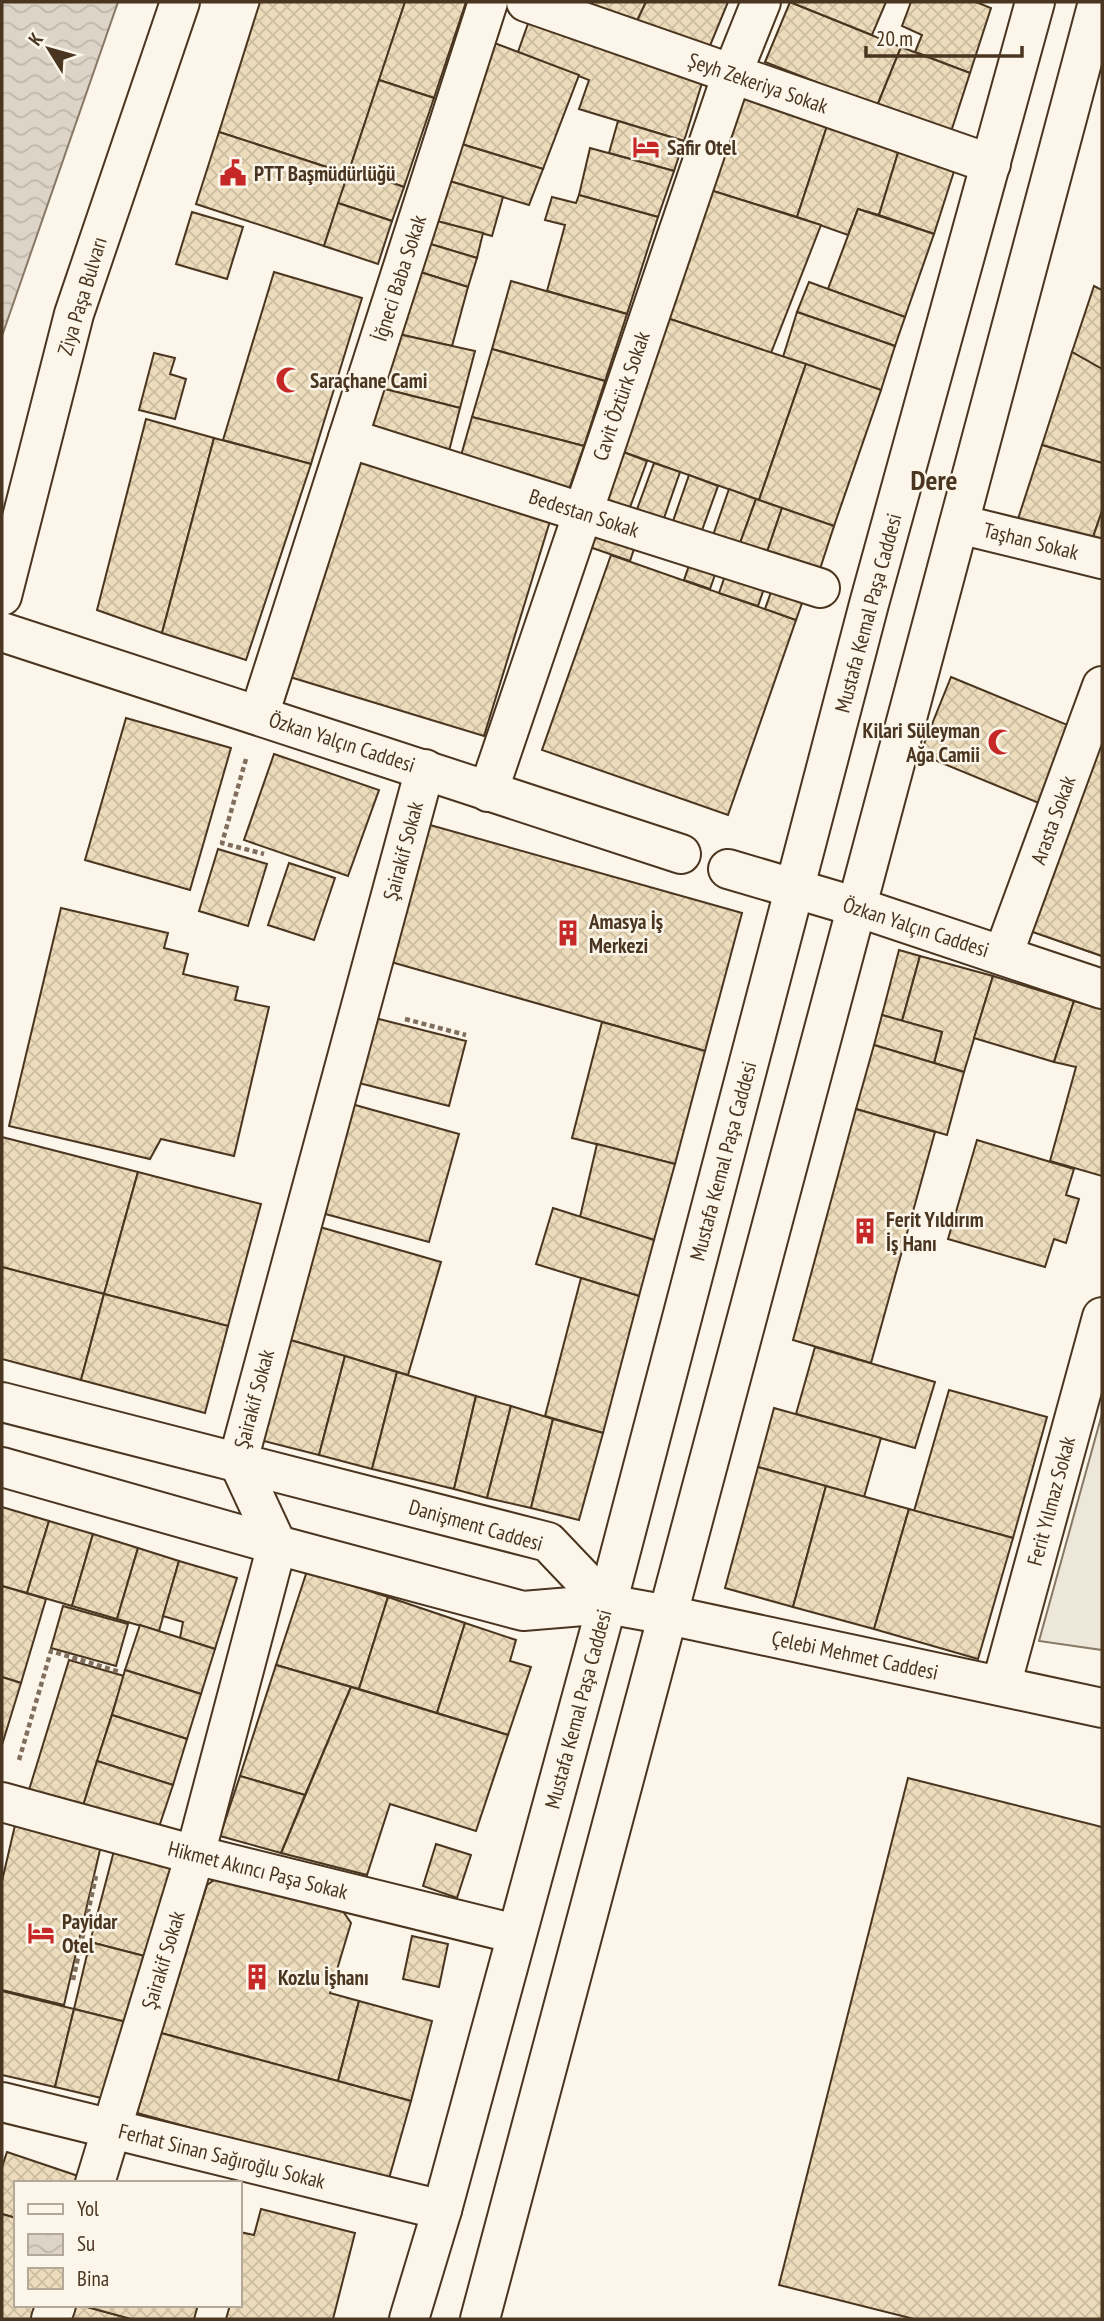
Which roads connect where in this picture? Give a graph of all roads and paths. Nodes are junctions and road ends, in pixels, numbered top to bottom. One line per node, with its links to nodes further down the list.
1 (180, 2): 14 (street, Ziya Paşa Bulvarı)
2 (488, 2): 9 (street, İğneci Baba Sokak)
3 (526, 2): 7 (street, Şeyh Zekeriya Sokak)
4 (761, 2): 7 (street, Cavit Öztürk Sokak)
5 (1035, 2): 8 (street, Mustafa Kemal Paşa Caddesi)
6 (1098, 2): 11 (street)
7 (732, 74): 8 (street, Şeyh Zekeriya Sokak); 10 (street, Cavit Öztürk Sokak)
8 (991, 164): 23 (street, Mustafa Kemal Paşa Caddesi)
9 (348, 438): 10 (street, Bedestan Sokak); 17 (street, İğneci Baba Sokak)
10 (582, 512): 13 (street, Bedestan Sokak); 19 (street, Cavit Öztürk Sokak)
11 (959, 524): 12 (street, Taşhan Sokak); 24 (street)
12 (1102, 559)
13 (820, 588)
14 (2, 596)
15 (2, 632): 17 (street, Özkan Yalçın Caddesi)
16 (1102, 686): 25 (street, Arasta Sokak)
17 (259, 715): 18 (street, Özkan Yalçın Caddesi); 21 (path)
18 (425, 769): 19 (street, Özkan Yalçın Caddesi); 27 (street, Şairakif Sokak)
19 (488, 792): 20 (street, Özkan Yalçın Caddesi)
20 (681, 854)
21 (264, 855)
22 (728, 869): 23 (street, Özkan Yalçın Caddesi)
23 (794, 890): 24 (street, Özkan Yalçın Caddesi); 34 (street, Mustafa Kemal Paşa Caddesi)
24 (857, 907): 25 (street, Özkan Yalçın Caddesi); 35 (street)
25 (1003, 954): 26 (street, Özkan Yalçın Caddesi)
26 (1102, 989)
27 (360, 1008): 28 (path); 31 (street, Şairakif Sokak)
28 (466, 1034)
29 (1102, 1317): 37 (street, Ferit Yılmaz Sokak)
30 (2, 1402): 31 (street, Danişment Caddesi)
31 (237, 1461): 33 (street, Şairakif Sokak); 34 (street, Danişment Caddesi)
32 (2, 1467): 33 (street)
33 (277, 1545): 34 (street); 41 (street, Şairakif Sokak)
34 (607, 1604): 35 (street, Çelebi Mehmet Caddesi); 42 (street, Mustafa Kemal Paşa Caddesi)
35 (668, 1615): 37 (street, Çelebi Mehmet Caddesi); 49 (street)
36 (120, 1672): 39 (path)
37 (1001, 1686): 38 (street, Çelebi Mehmet Caddesi)
38 (1102, 1708)
39 (4, 1803): 40 (street, Hikmet Akıncı Paşa Sokak)
40 (107, 1830): 41 (street, Hikmet Akıncı Paşa Sokak); 43 (path)
41 (195, 1855): 42 (street, Hikmet Akıncı Paşa Sokak); 45 (street, Şairakif Sokak)
42 (516, 1934): 47 (street, Mustafa Kemal Paşa Caddesi)
43 (72, 1980)
44 (2, 2102): 45 (street, Ferhat Sinan Sağıroğlu Sokak)
45 (113, 2129): 46 (street, Şairakif Sokak); 47 (street, Ferhat Sinan Sağıroğlu Sokak)
46 (96, 2181)
47 (442, 2210): 48 (street, Mustafa Kemal Paşa Caddesi)
48 (409, 2319)
49 (480, 2319)

